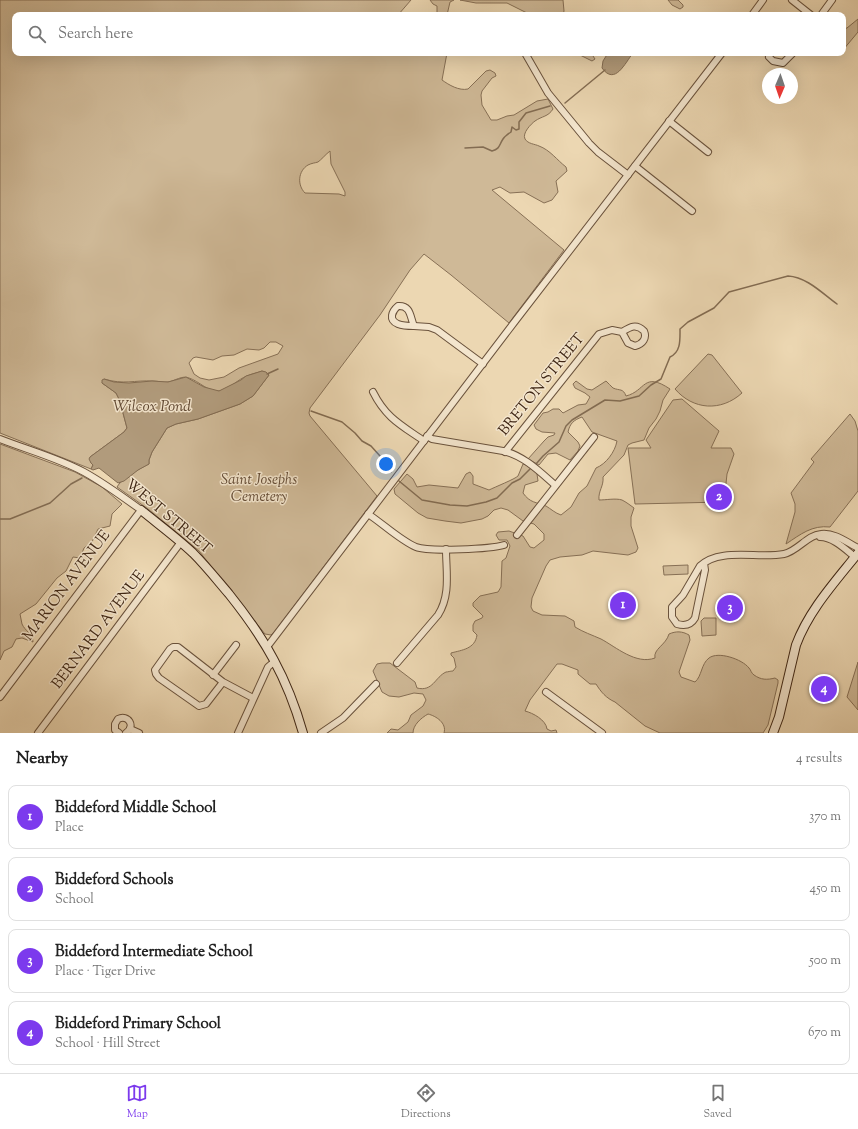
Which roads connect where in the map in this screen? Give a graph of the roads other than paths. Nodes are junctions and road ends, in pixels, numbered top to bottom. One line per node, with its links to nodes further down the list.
1 (763, 0): 4 (street)
2 (792, 0): 5 (street)
3 (832, 0): 6 (street)
4 (754, 12)
5 (807, 12)
6 (823, 12)
7 (527, 56): 14 (street)
8 (720, 56): 11 (street)
9 (790, 56): 10 (street)
10 (769, 57)
11 (669, 122): 12 (street); 13 (street)
12 (708, 152)
13 (635, 166): 14 (street); 15 (street)
14 (628, 175): 18 (street)
15 (692, 211)
16 (414, 326): 18 (street)
17 (622, 332): 23 (street, BRETON STREET)
18 (482, 364): 22 (street)
19 (373, 392): 22 (street)
20 (594, 437): 24 (street)
21 (0, 439): 25 (street, WEST STREET)
22 (426, 439): 23 (street); 26 (street)
23 (505, 452): 24 (street)
24 (555, 485): 27 (street)
25 (141, 510): 29 (street, WEST STREET); 43 (street, MARION AVENUE)
26 (368, 514): 32 (street); 36 (street)
27 (517, 535)
28 (810, 538): 31 (street); 33 (street); 34 (street)
29 (181, 542): 36 (street, WEST STREET); 46 (street, BERNARD AVENUE)
30 (504, 545): 32 (street)
31 (858, 548)
32 (446, 549): 38 (street)
33 (857, 555): 53 (street)
34 (704, 563): 34 (street)
35 (236, 645): 39 (street)
36 (267, 647): 37 (street, WEST STREET)
37 (275, 661): 44 (street); 50 (street, WEST STREET)
38 (397, 663)
39 (213, 675): 40 (street); 40 (street)
40 (223, 682): 44 (street)
41 (376, 684): 51 (street)
42 (546, 692): 52 (street)
43 (0, 698)
44 (253, 698): 49 (street)
45 (128, 731): 47 (street); 48 (street)
46 (38, 733)
47 (119, 733)
48 (139, 733)
49 (238, 733)
50 (303, 733)
51 (322, 733)
52 (602, 733)
53 (773, 733)

